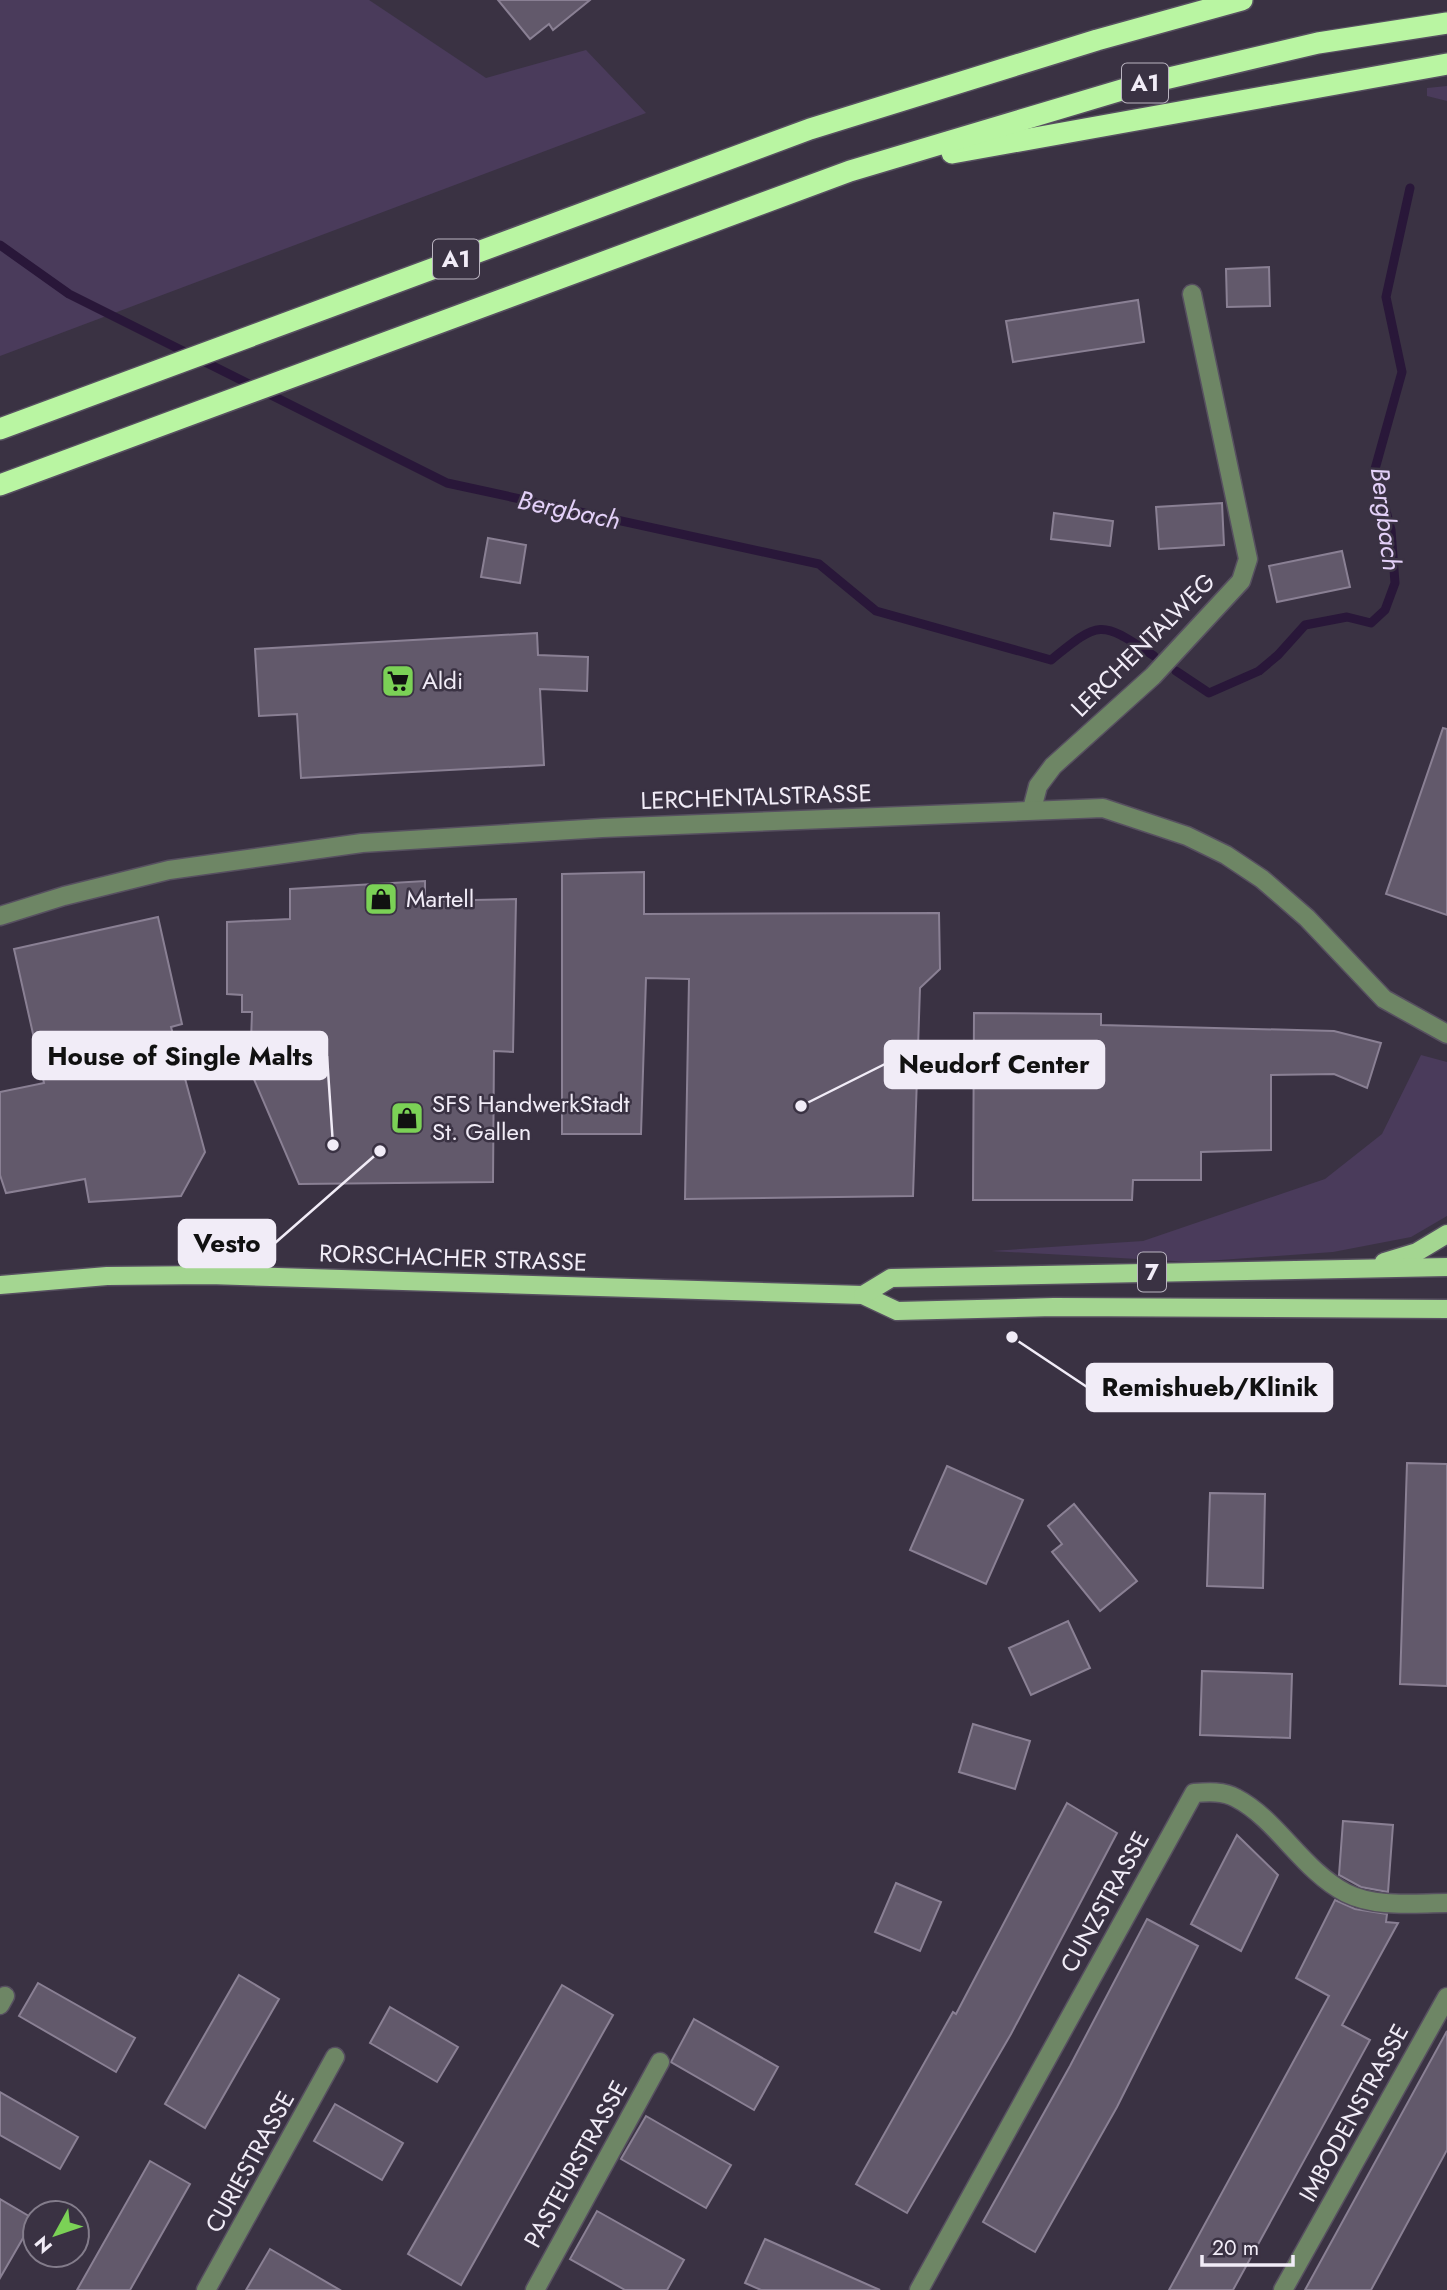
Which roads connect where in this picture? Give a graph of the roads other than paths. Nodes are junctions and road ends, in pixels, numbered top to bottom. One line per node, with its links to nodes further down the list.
1 (1242, 0): 6 (highway, A1)
2 (1447, 23): 4 (highway, A1)
3 (1447, 64): 4 (highway, A1)
4 (850, 171): 7 (highway, A1)
5 (1192, 294): 8 (street, LERCHENTALWEG)
6 (0, 429)
7 (0, 485)
8 (1032, 809): 9 (street, LERCHENTALSTRASSE); 10 (street, LERCHENTALSTRASSE)
9 (0, 916)
10 (1447, 1034)
11 (1447, 1234): 12 (main road)
12 (1367, 1267): 13 (main road, 7); 15 (main road, 7)
13 (1447, 1267)
14 (0, 1285): 15 (main road, RORSCHACHER STRASSE / 7)
15 (863, 1295): 16 (main road, RORSCHACHER STRASSE / 7)
16 (1447, 1309)
17 (1447, 1903): 23 (street, CUNZSTRASSE)
18 (1447, 1997): 24 (street, IMBODENSTRASSE)
19 (335, 2057): 21 (street, CURIESTRASSE)
20 (660, 2062): 22 (street, PASTEURSTRASSE)
21 (206, 2290)
22 (535, 2290)
23 (919, 2290)
24 (1283, 2290)

